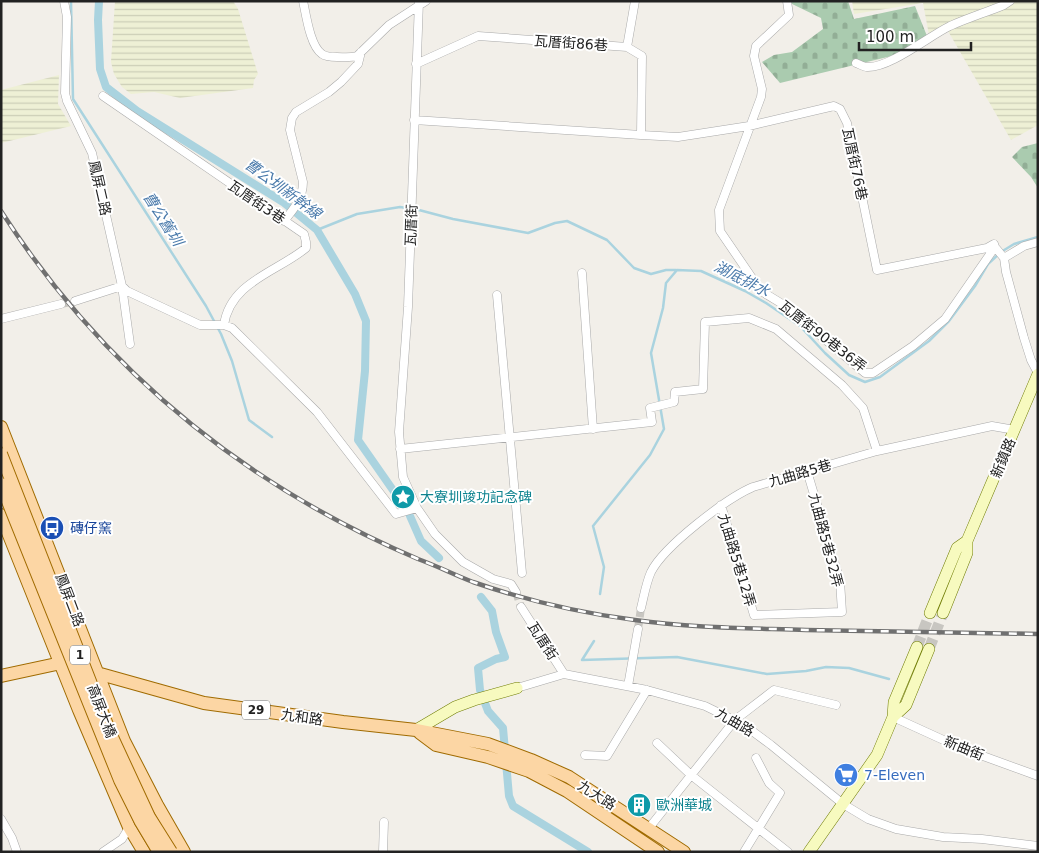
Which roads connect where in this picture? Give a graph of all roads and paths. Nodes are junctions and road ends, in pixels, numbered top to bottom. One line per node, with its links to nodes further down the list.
1 (64, 1): 20 (street, 鳳屏二路)
2 (302, 1): 8 (street)
3 (635, 1): 7 (street)
4 (787, 1): 13 (street, 瓦厝街90巷36弄)
5 (1010, 1): 9 (street)
6 (421, 3): 8 (street); 10 (street, 瓦厝街)
7 (627, 47): 10 (street, 瓦厝街86巷); 14 (street, 瓦厝街86巷)
8 (361, 52): 15 (street)
9 (856, 63)
10 (416, 64): 12 (street, 瓦厝街)
11 (102, 96): 15 (street, 瓦厝街3巷)
12 (414, 120): 14 (street, 瓦厝街76巷); 32 (street, 瓦厝街)
13 (749, 126): 14 (street, 瓦厝街76巷); 17 (street, 瓦厝街76巷); 17 (street, 瓦厝街90巷36弄)
14 (636, 134)
15 (286, 219): 25 (street, 瓦厝街3巷)
16 (1038, 242): 18 (street)
17 (994, 247): 18 (street)
18 (1004, 258): 27 (street)
19 (582, 273): 29 (street)
20 (122, 286): 22 (street); 25 (street); 26 (street, 鳳屏二路)
21 (497, 295): 31 (street)
22 (76, 301)
23 (62, 304): 24 (street)
24 (1, 319)
25 (221, 325): 38 (street)
26 (130, 344)
27 (1038, 374): 30 (street, 新鎮路)
28 (1, 427): 53 (main road, 鳳屏二路 / 1)
29 (593, 429): 31 (street); 33 (street, 瓦厝街90巷36弄)
30 (1014, 430): 33 (street, 九曲路5巷); 40 (street, 新鎮路)
31 (510, 438): 32 (street); 41 (street)
32 (400, 449): 38 (street, 瓦厝街)
33 (876, 451): 35 (street, 九曲路5巷)
34 (1, 454): 80 (main road, 高屏大橋 / 1, bridge)
35 (807, 471): 37 (street, 九曲路5巷); 47 (street, 九曲路5巷32弄)
36 (1, 484): 79 (main road, 高屏大橋 / 1, bridge)
37 (721, 506): 44 (street, 九曲路5巷); 47 (street, 九曲路5巷12弄)
38 (418, 508): 42 (street, 瓦厝街)
39 (1, 515): 51 (main road, 1)
40 (967, 541): 45 (street, 新鎮路); 46 (street, 新鎮路)
41 (522, 573)
42 (516, 592)
43 (521, 607): 52 (street, 瓦厝街)
44 (641, 608)
45 (930, 613)
46 (943, 613)
47 (754, 615)
48 (638, 629): 55 (street)
49 (917, 647): 59 (street)
50 (930, 649): 59 (street)
51 (61, 663): 53 (main road, 九和路 / 29); 54 (main road, 29); 72 (main road, 1)
52 (564, 674): 55 (street, 九曲路); 56 (street, 九曲路)
53 (100, 675): 61 (main road, 九和路 / 29); 69 (main road, 鳳屏二路 / 1)
54 (1, 676)
55 (628, 686): 57 (street, 九曲路)
56 (517, 688): 61 (street, 九曲路)
57 (647, 690): 60 (street, 九曲路); 63 (street)
58 (836, 704): 60 (street)
59 (893, 717): 67 (street, 新曲街); 68 (street)
60 (735, 720): 66 (street); 68 (street, 九曲路)
61 (416, 730): 65 (main road, 九和路 / 29); 65 (main road, 29)
62 (657, 743): 66 (street)
63 (585, 755)
64 (756, 758): 74 (street)
65 (530, 766): 73 (main road, 九大路 / 29); 83 (main road, 九大路 / 29)
66 (691, 775): 73 (street); 74 (street)
67 (1038, 776)
68 (843, 804): 75 (street, 九曲路); 87 (street)
69 (156, 805): 72 (street); 81 (main road, 鳳屏二路 / 1)
70 (1, 819): 76 (street)
71 (384, 822): 82 (street)
72 (129, 827): 77 (street); 78 (main road, 1)
73 (650, 828): 84 (main road, 九大路 / 29)
74 (758, 829): 85 (street); 86 (street)
75 (1038, 846)
76 (16, 852)
77 (103, 852)
78 (144, 852)
79 (159, 852)
80 (170, 852)
81 (184, 852)
82 (383, 852)
83 (658, 852)
84 (684, 852)
85 (744, 852)
86 (788, 852)
87 (809, 852)

